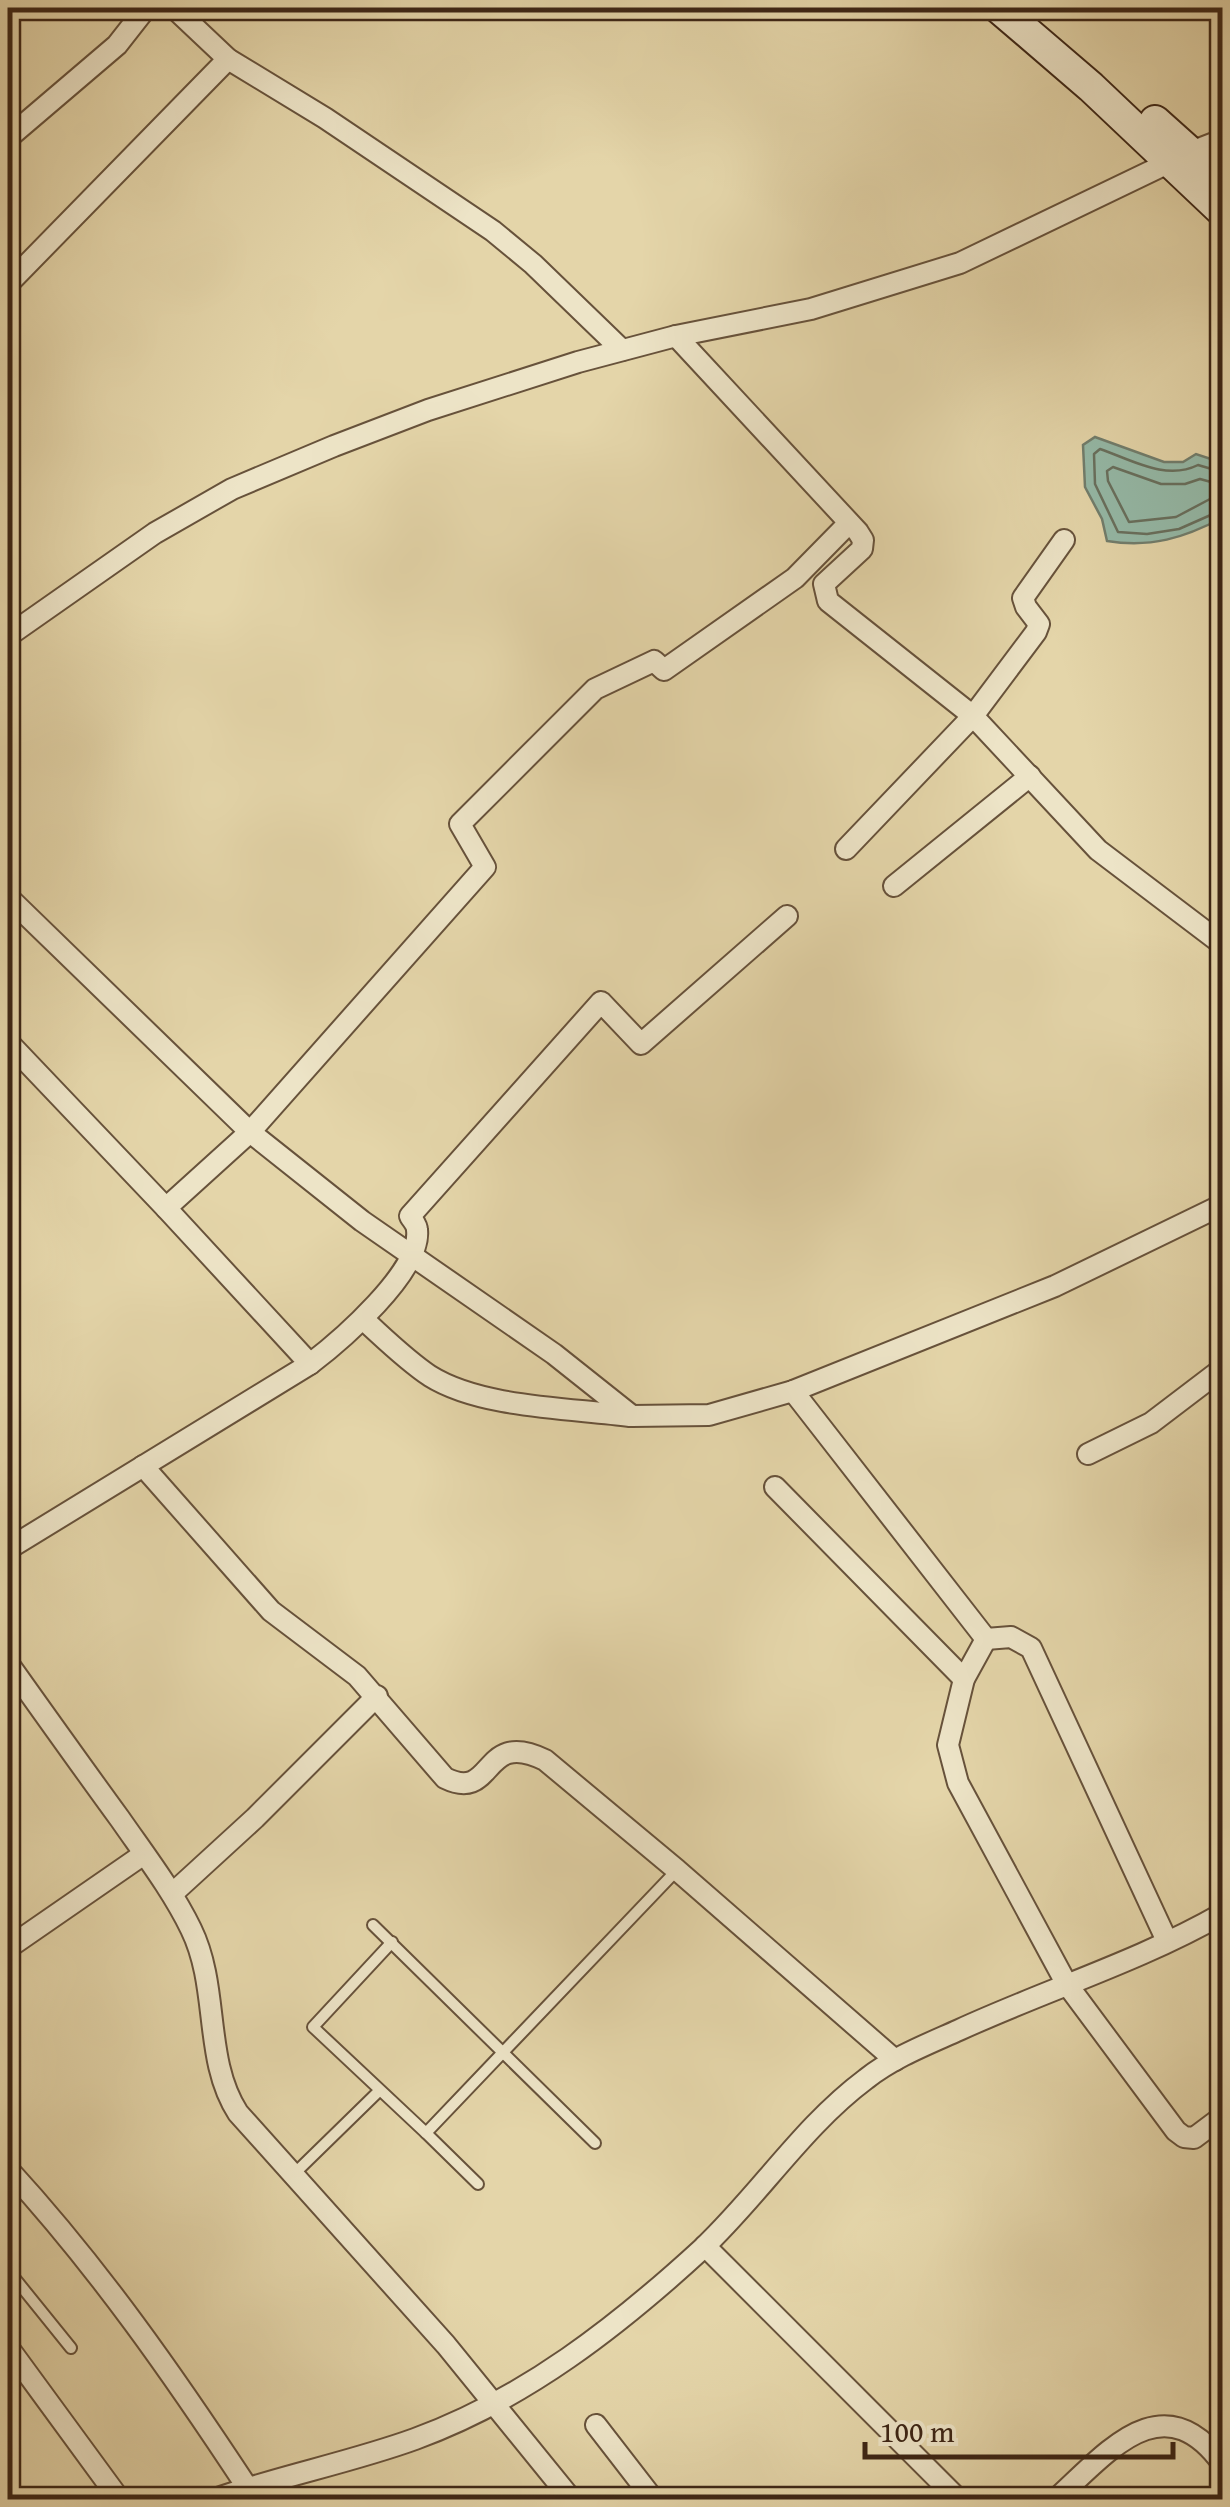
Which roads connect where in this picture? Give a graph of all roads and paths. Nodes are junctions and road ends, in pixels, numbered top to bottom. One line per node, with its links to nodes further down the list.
1 (146, 8): 6 (street)
2 (1000, 8): 8 (street)
3 (1024, 8): 8 (street)
4 (177, 9): 5 (street)
5 (228, 59): 11 (street); 13 (street)
6 (8, 138)
7 (1222, 140): 8 (street)
8 (1181, 157): 9 (street); 10 (street); 12 (street)
9 (1222, 181)
10 (1222, 211)
11 (8, 284)
12 (676, 336): 13 (street); 14 (street)
13 (622, 350): 16 (street)
14 (850, 523): 17 (street); 25 (street)
15 (1064, 540): 17 (street)
16 (8, 636)
17 (973, 716): 18 (street); 19 (street)
18 (1030, 776): 20 (street); 23 (street)
19 (846, 849)
20 (894, 886)
21 (8, 897): 25 (street)
22 (787, 916): 28 (street)
23 (1222, 944)
24 (8, 1042): 27 (street)
25 (250, 1132): 27 (street); 28 (street)
26 (1222, 1205): 32 (street)
27 (166, 1208): 30 (street)
28 (411, 1256): 29 (street); 33 (street)
29 (364, 1320): 30 (street); 33 (street)
30 (310, 1364): 35 (street)
31 (1222, 1369): 34 (street)
32 (793, 1391): 33 (street); 38 (street)
33 (632, 1416)
34 (1088, 1454)
35 (144, 1466): 37 (street); 41 (street)
36 (775, 1487): 40 (street)
37 (8, 1549)
38 (986, 1639): 40 (street); 47 (street)
39 (8, 1663): 42 (street)
40 (964, 1680): 50 (street)
41 (377, 1696): 43 (street); 44 (street)
42 (144, 1854): 44 (street); 49 (street)
43 (677, 1870): 51 (lane); 52 (street)
44 (172, 1894): 58 (street)
45 (1222, 1914): 47 (street)
46 (374, 1924): 48 (lane)
47 (1167, 1941): 50 (street)
48 (392, 1942): 51 (lane); 53 (lane)
49 (8, 1948)
50 (1066, 1984): 52 (street); 54 (street)
51 (504, 2054): 55 (lane); 56 (lane)
52 (895, 2060): 60 (street)
53 (379, 2091): 55 (lane); 58 (lane)
54 (1222, 2117)
55 (426, 2133): 59 (lane)
56 (595, 2143)
57 (8, 2169): 67 (street)
58 (292, 2175): 64 (street)
59 (478, 2184)
60 (705, 2246): 64 (street); 72 (street)
61 (9, 2274): 63 (lane)
62 (8, 2347): 68 (street)
63 (70, 2348)
64 (496, 2404): 67 (street); 70 (street)
65 (596, 2426): 71 (street)
66 (1222, 2462): 73 (street)
67 (247, 2487): 69 (street)
68 (120, 2500)
69 (212, 2500)
70 (572, 2500)
71 (654, 2500)
72 (959, 2500)
73 (1055, 2500)

